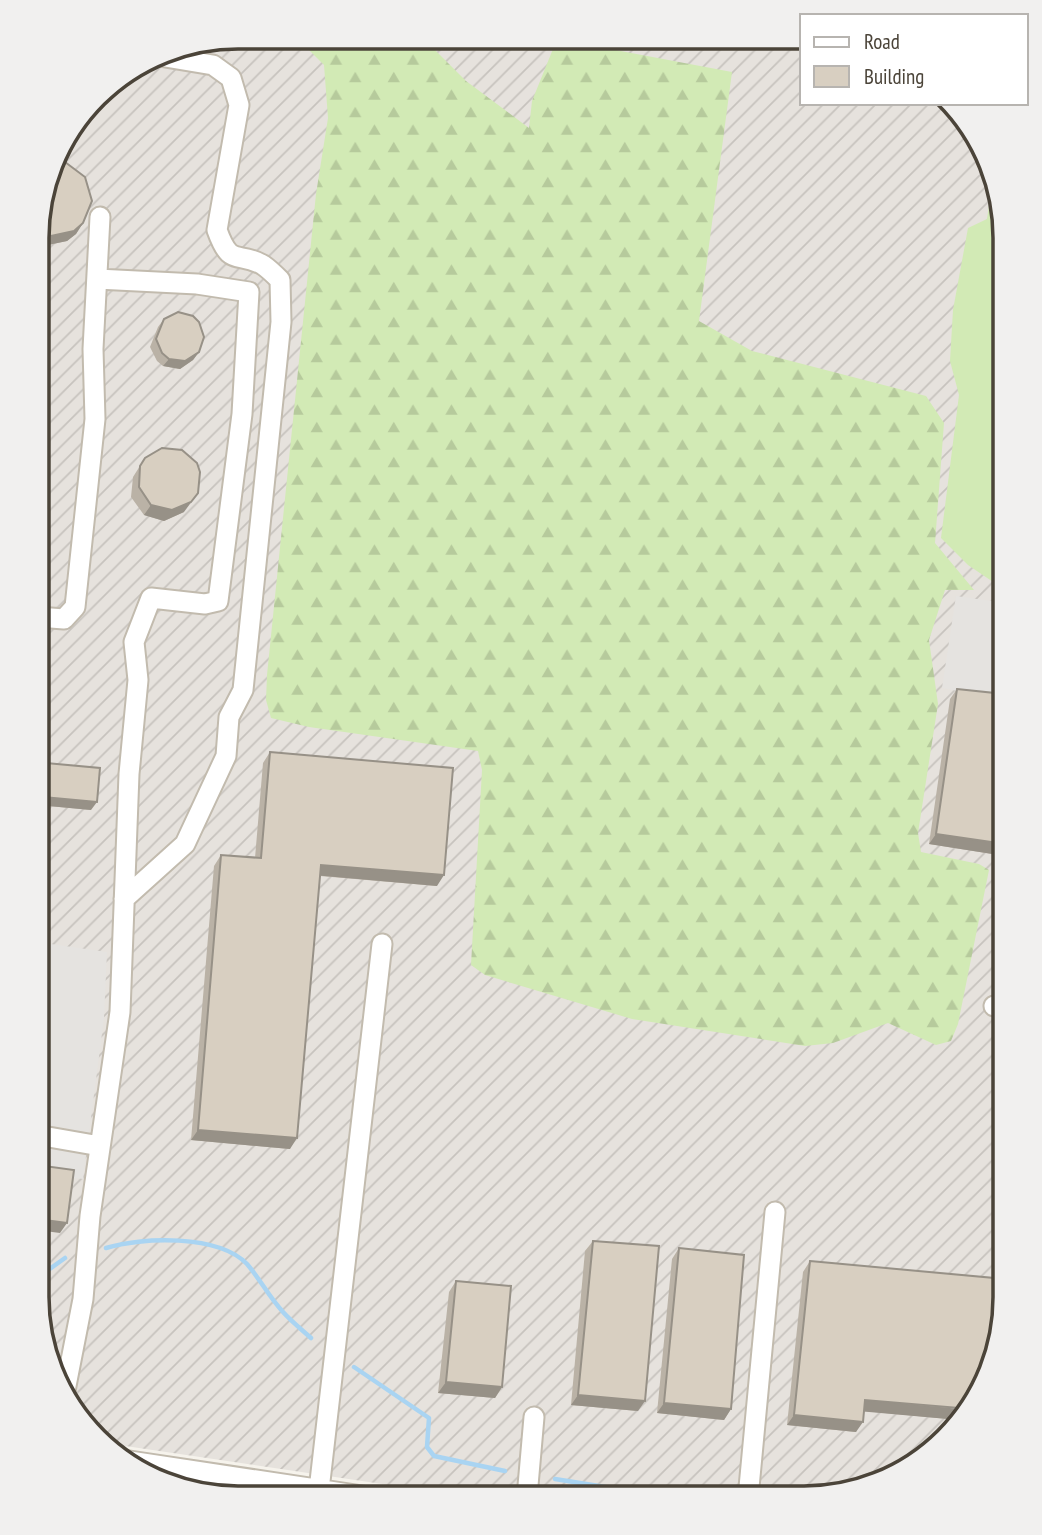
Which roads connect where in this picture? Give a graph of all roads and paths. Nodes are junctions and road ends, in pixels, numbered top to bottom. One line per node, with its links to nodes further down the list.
1 (177, 59): 5 (street)
2 (100, 217): 3 (street)
3 (97, 279): 4 (street); 5 (street)
4 (49, 618)
5 (124, 899): 8 (street)
6 (382, 943): 14 (street)
7 (49, 1137): 8 (street)
8 (100, 1146): 10 (street)
9 (775, 1212): 16 (street)
10 (67, 1379)
11 (534, 1417): 15 (street)
12 (149, 1464): 13 (street)
13 (299, 1486)
14 (319, 1486)
15 (528, 1486)
16 (749, 1486)

